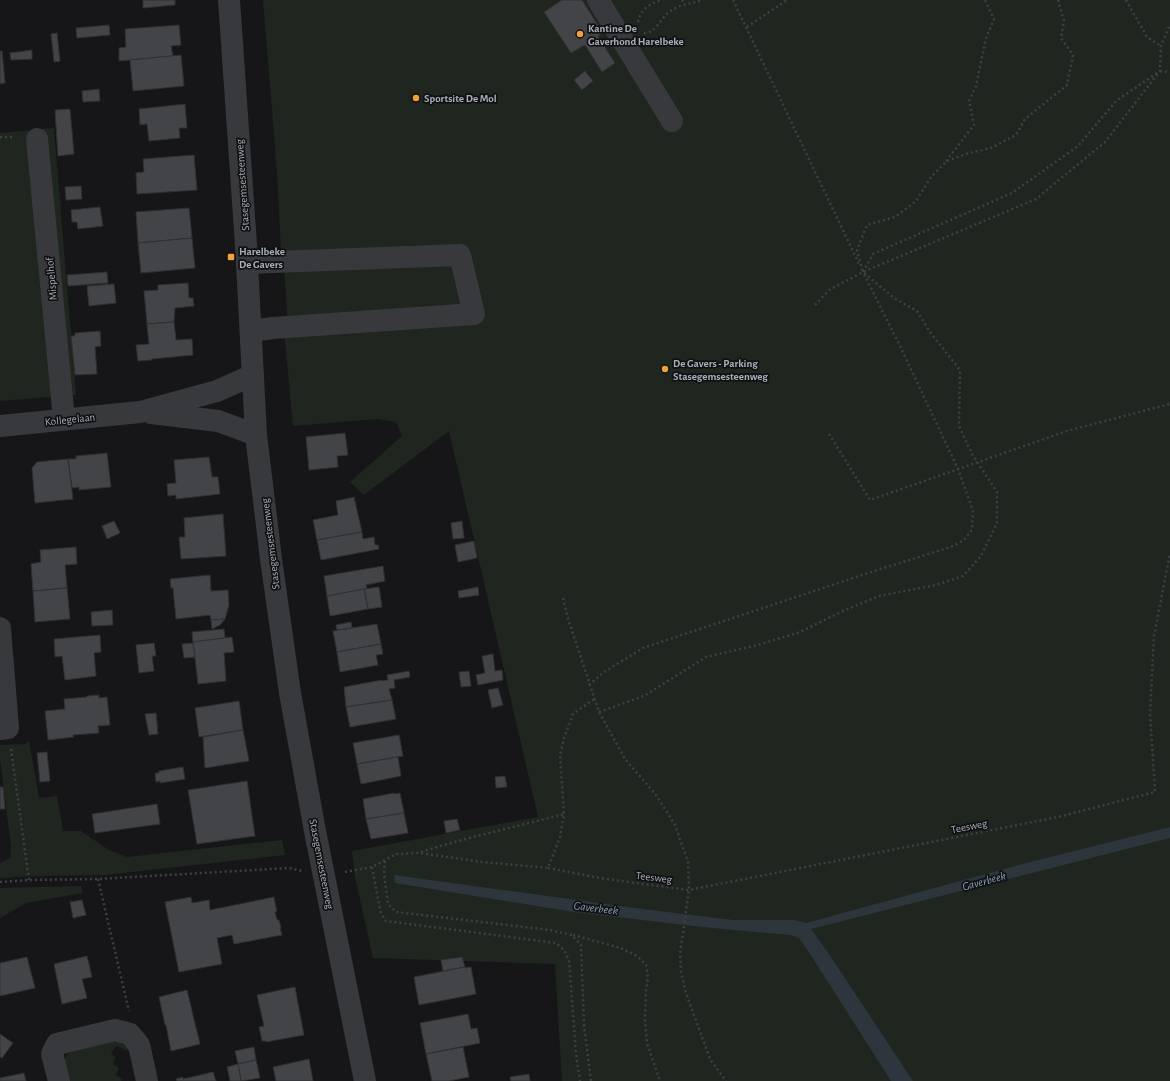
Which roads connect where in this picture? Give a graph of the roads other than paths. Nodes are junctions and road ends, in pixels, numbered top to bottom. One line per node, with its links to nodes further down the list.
1 (229, 0): 5 (street, Stasegemsesteenweg)
2 (598, 0): 3 (street)
3 (672, 121)
4 (37, 139): 9 (street, Mispelhof)
5 (247, 263): 6 (street, Stasegemsesteenweg); 6 (street)
6 (251, 331): 7 (street, Stasegemsesteenweg)
7 (253, 376): 8 (street, Kollegelaan); 11 (street, Stasegemsesteenweg)
8 (140, 412): 9 (street, Kollegelaan); 11 (street, Kollegelaan)
9 (64, 419): 10 (street, Kollegelaan)
10 (0, 426)
11 (256, 435): 16 (street, Stasegemsesteenweg)
12 (0, 628): 13 (street)
13 (4, 729)
14 (59, 1081): 15 (street)
15 (147, 1081)
16 (365, 1081)

